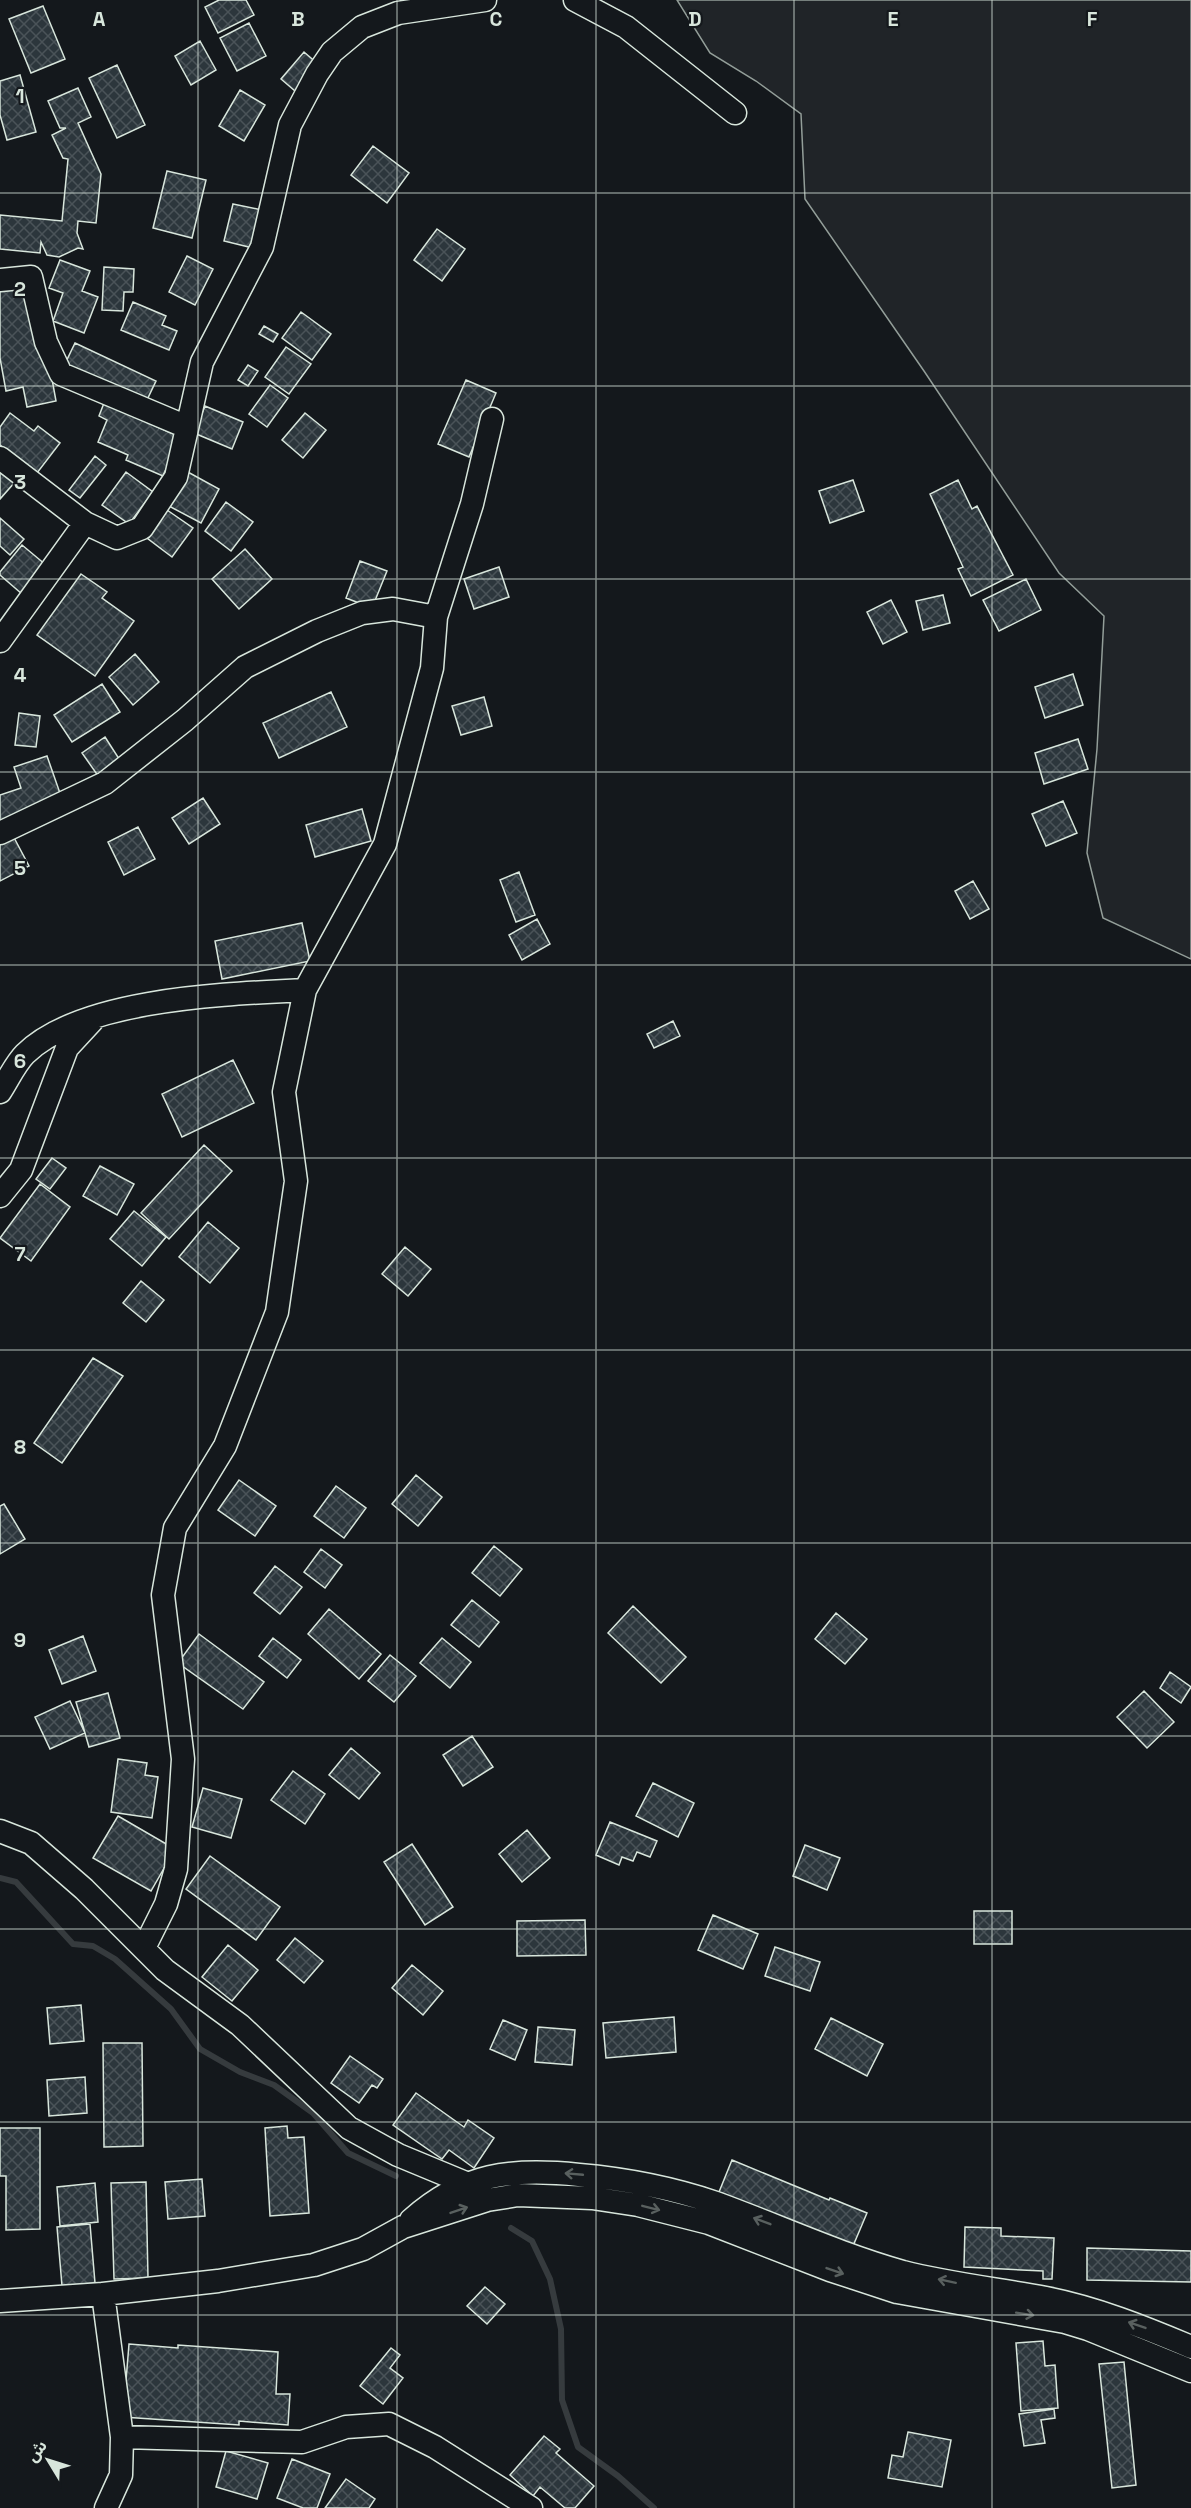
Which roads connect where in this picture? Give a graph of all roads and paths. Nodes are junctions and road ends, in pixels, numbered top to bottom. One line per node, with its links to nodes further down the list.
1 (485, 0): 6 (street)
2 (575, 0): 3 (street)
3 (735, 113)
4 (0, 280): 6 (street)
5 (492, 419): 9 (street)
6 (187, 427): 8 (street)
7 (0, 458): 8 (street)
8 (86, 523): 10 (street)
9 (436, 617): 11 (street); 12 (street)
10 (0, 641)
11 (0, 833)
12 (305, 990): 13 (street); 17 (street)
13 (97, 1016): 14 (street); 15 (street)
14 (0, 1092)
15 (0, 1196)
16 (0, 1831): 17 (street)
17 (144, 1948): 18 (street)
18 (468, 2184): 19 (street); 22 (street, one-way to 18)
19 (403, 2228): 20 (street); 23 (street, one-way to 23)
20 (103, 2294): 21 (street); 24 (street)
21 (0, 2301)
22 (1191, 2348)
23 (1191, 2371)
24 (122, 2437): 25 (street); 26 (street)
25 (106, 2508)
26 (531, 2508)

